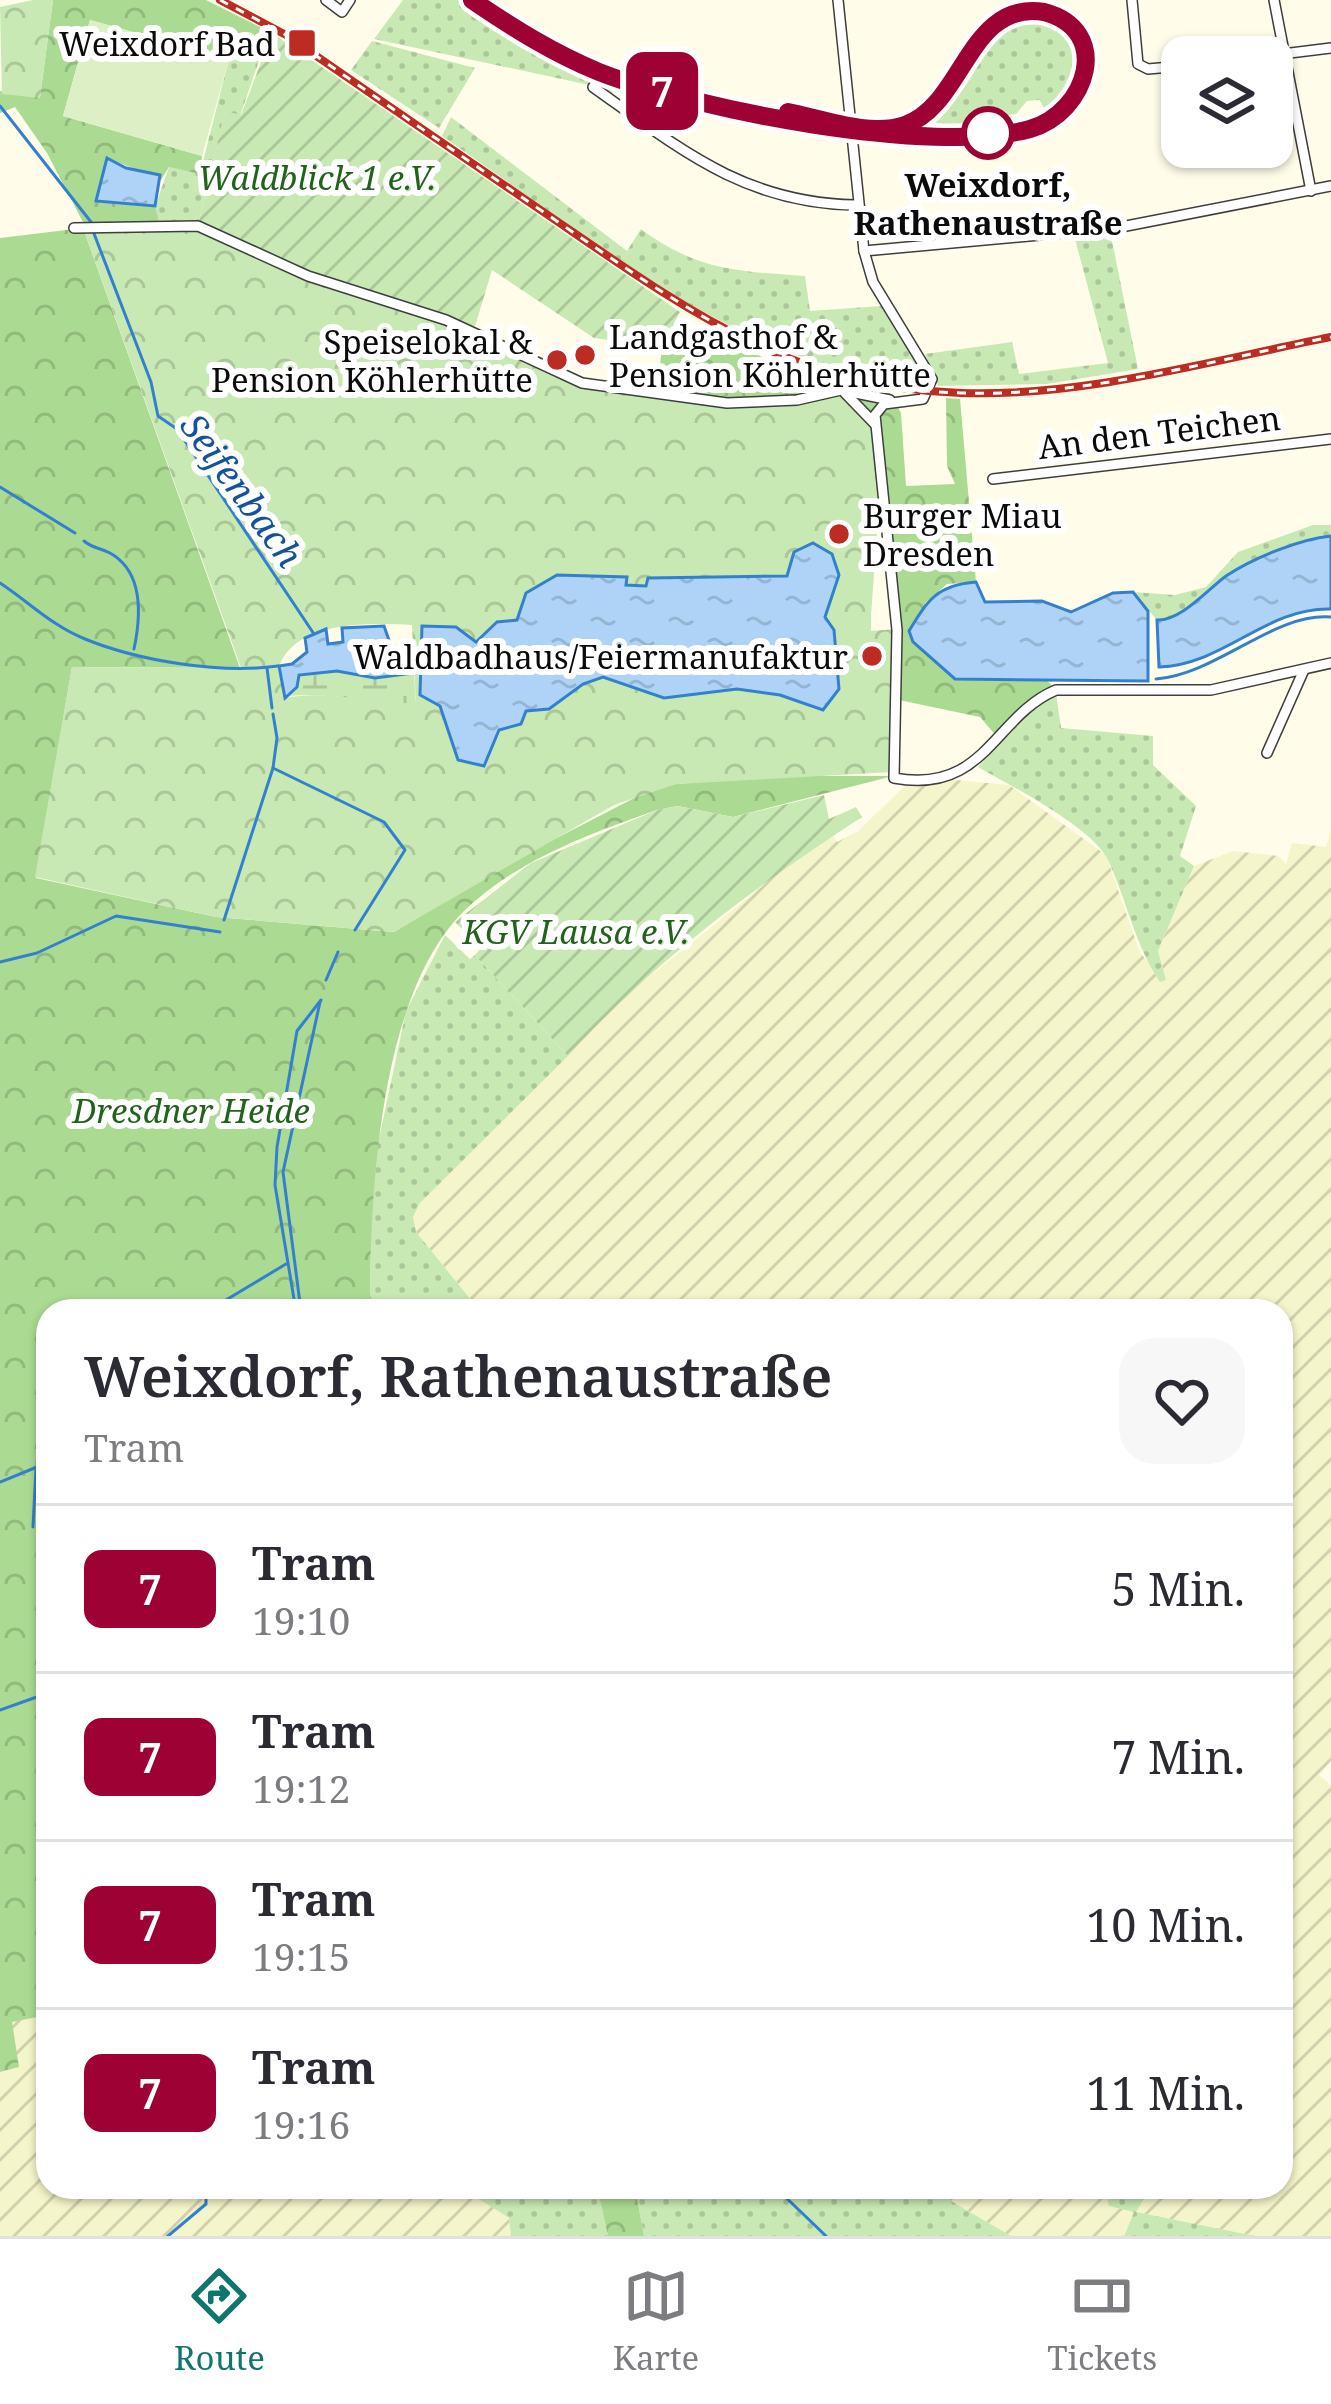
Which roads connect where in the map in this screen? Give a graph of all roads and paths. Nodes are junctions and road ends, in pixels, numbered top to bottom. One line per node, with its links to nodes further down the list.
1 (326, 0): 2 (street)
2 (350, 0)
3 (838, 0): 14 (street)
4 (1132, 0): 9 (street)
5 (1274, 0): 6 (street)
6 (1279, 36)
7 (1331, 49): 8 (street)
8 (1293, 53)
9 (1161, 67)
10 (593, 87): 14 (street)
11 (1293, 106): 13 (street)
12 (1331, 186): 13 (street)
13 (1311, 190): 16 (street)
14 (856, 205): 16 (street)
15 (76, 228): 17 (street)
16 (864, 251): 18 (street)
17 (841, 390): 18 (street); 19 (street)
18 (902, 401): 19 (street)
19 (876, 427): 23 (street)
20 (1331, 439): 21 (street, An den Teichen)
21 (993, 479)
22 (1331, 663): 23 (street)
23 (1303, 672): 24 (street)
24 (1267, 753)

